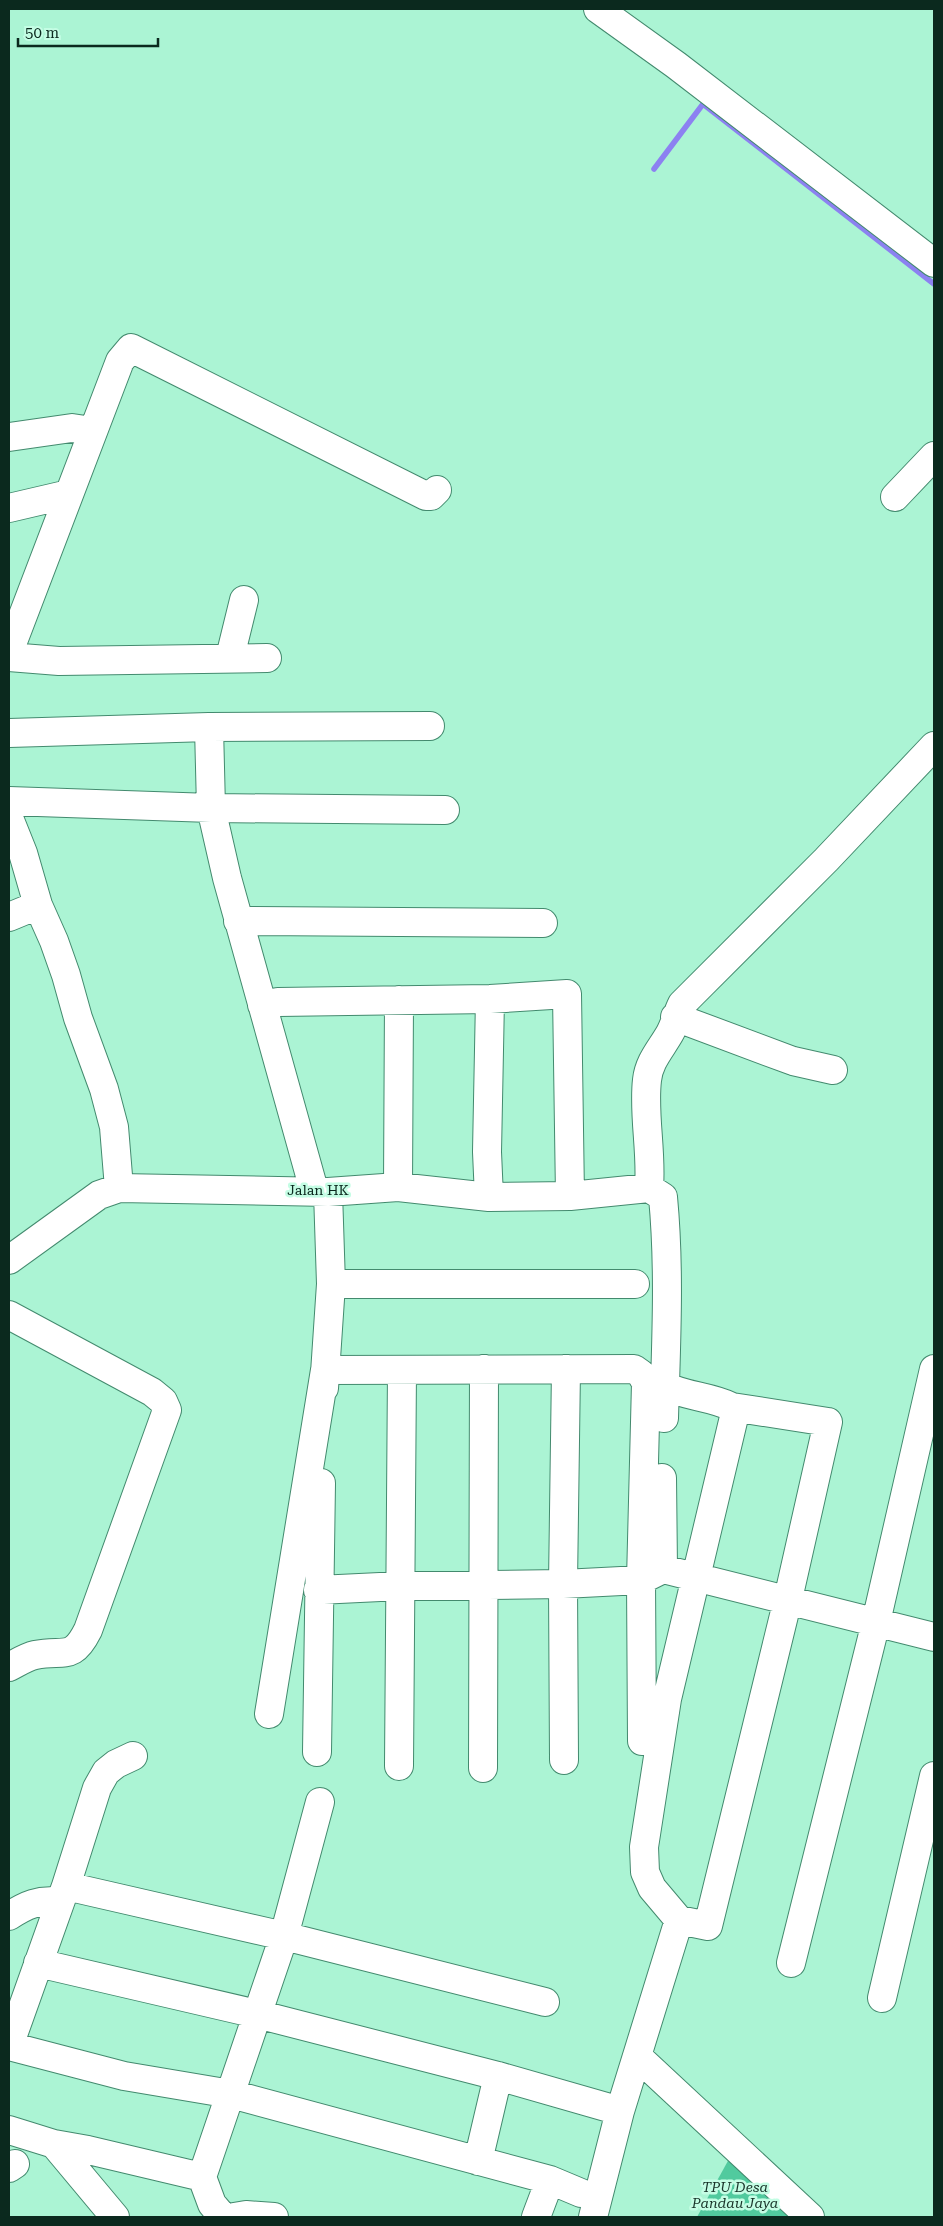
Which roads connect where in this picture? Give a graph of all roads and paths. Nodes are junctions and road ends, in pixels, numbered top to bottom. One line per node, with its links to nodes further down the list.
1 (598, 9): 2 (street)
2 (934, 263)
3 (92, 431): 4 (street); 6 (street); 7 (street)
4 (9, 437)
5 (934, 456): 8 (street)
6 (437, 490)
7 (70, 494): 9 (street); 11 (street)
8 (895, 497)
9 (9, 508)
10 (244, 600): 13 (street)
11 (9, 652)
12 (9, 657): 13 (street)
13 (230, 657): 14 (street)
14 (267, 658)
15 (430, 726): 16 (street)
16 (208, 727): 17 (street); 20 (street)
17 (9, 733)
18 (934, 746): 30 (street)
19 (9, 801): 20 (street)
20 (211, 808): 21 (street); 25 (street)
21 (445, 810)
22 (9, 818): 23 (street)
23 (38, 905): 24 (street); 33 (street)
24 (9, 918)
25 (238, 921): 26 (street); 29 (street)
26 (543, 923)
27 (490, 999): 28 (street); 36 (street); 37 (street)
28 (399, 1000): 29 (street); 32 (street)
29 (262, 1005): 35 (street)
30 (675, 1017): 31 (street); 34 (street)
31 (833, 1070)
32 (398, 1187): 35 (street, Jalan HK); 37 (street, Jalan HK)
33 (119, 1188): 35 (street, Jalan HK); 38 (street, Jalan HK)
34 (650, 1188): 36 (street, Jalan HK); 47 (street)
35 (321, 1191): 39 (street)
36 (570, 1196): 37 (street, Jalan HK)
37 (489, 1197)
38 (9, 1260)
39 (331, 1284): 40 (street); 45 (street)
40 (635, 1284)
41 (9, 1315): 58 (street)
42 (484, 1369): 43 (street); 46 (street); 52 (street)
43 (566, 1369): 49 (street); 51 (street)
44 (934, 1369): 56 (street)
45 (325, 1370): 46 (street); 54 (street); 59 (street)
46 (402, 1370): 53 (street)
47 (665, 1386): 48 (street); 49 (street)
48 (732, 1407): 50 (street); 55 (street)
49 (652, 1575): 50 (street); 51 (street); 60 (street)
50 (698, 1576): 55 (street); 70 (street)
51 (563, 1584): 52 (street); 63 (street)
52 (484, 1585): 53 (street); 65 (street)
53 (400, 1586): 54 (street); 64 (street)
54 (318, 1590): 61 (street)
55 (788, 1599): 56 (street); 70 (street)
56 (876, 1622): 57 (street); 73 (street)
57 (934, 1637)
58 (9, 1667)
59 (269, 1714)
60 (642, 1741)
61 (316, 1752)
62 (133, 1756): 68 (street)
63 (564, 1760)
64 (398, 1766)
65 (483, 1768)
66 (934, 1776): 74 (street)
67 (320, 1802): 71 (street)
68 (63, 1894): 69 (street); 71 (street); 72 (street)
69 (9, 1916)
70 (679, 1920): 78 (street)
71 (284, 1936): 75 (street); 76 (street)
72 (38, 1963): 76 (street); 77 (street)
73 (791, 1963)
74 (882, 1998)
75 (545, 2002)
76 (257, 2014): 79 (street); 80 (street)
77 (9, 2046): 80 (street)
78 (637, 2056): 81 (street); 94 (street)
79 (498, 2076): 81 (street); 84 (street)
80 (231, 2094): 84 (street); 85 (street)
81 (620, 2111): 93 (street)
82 (9, 2130): 83 (street)
83 (54, 2144): 85 (street); 88 (street)
84 (478, 2161): 86 (street)
85 (202, 2178): 89 (street)
86 (550, 2180): 87 (street); 92 (street)
87 (581, 2193)
88 (115, 2217)
89 (223, 2217)
90 (234, 2217): 91 (street)
91 (274, 2217)
92 (536, 2217)
93 (593, 2217)
94 (810, 2217)

